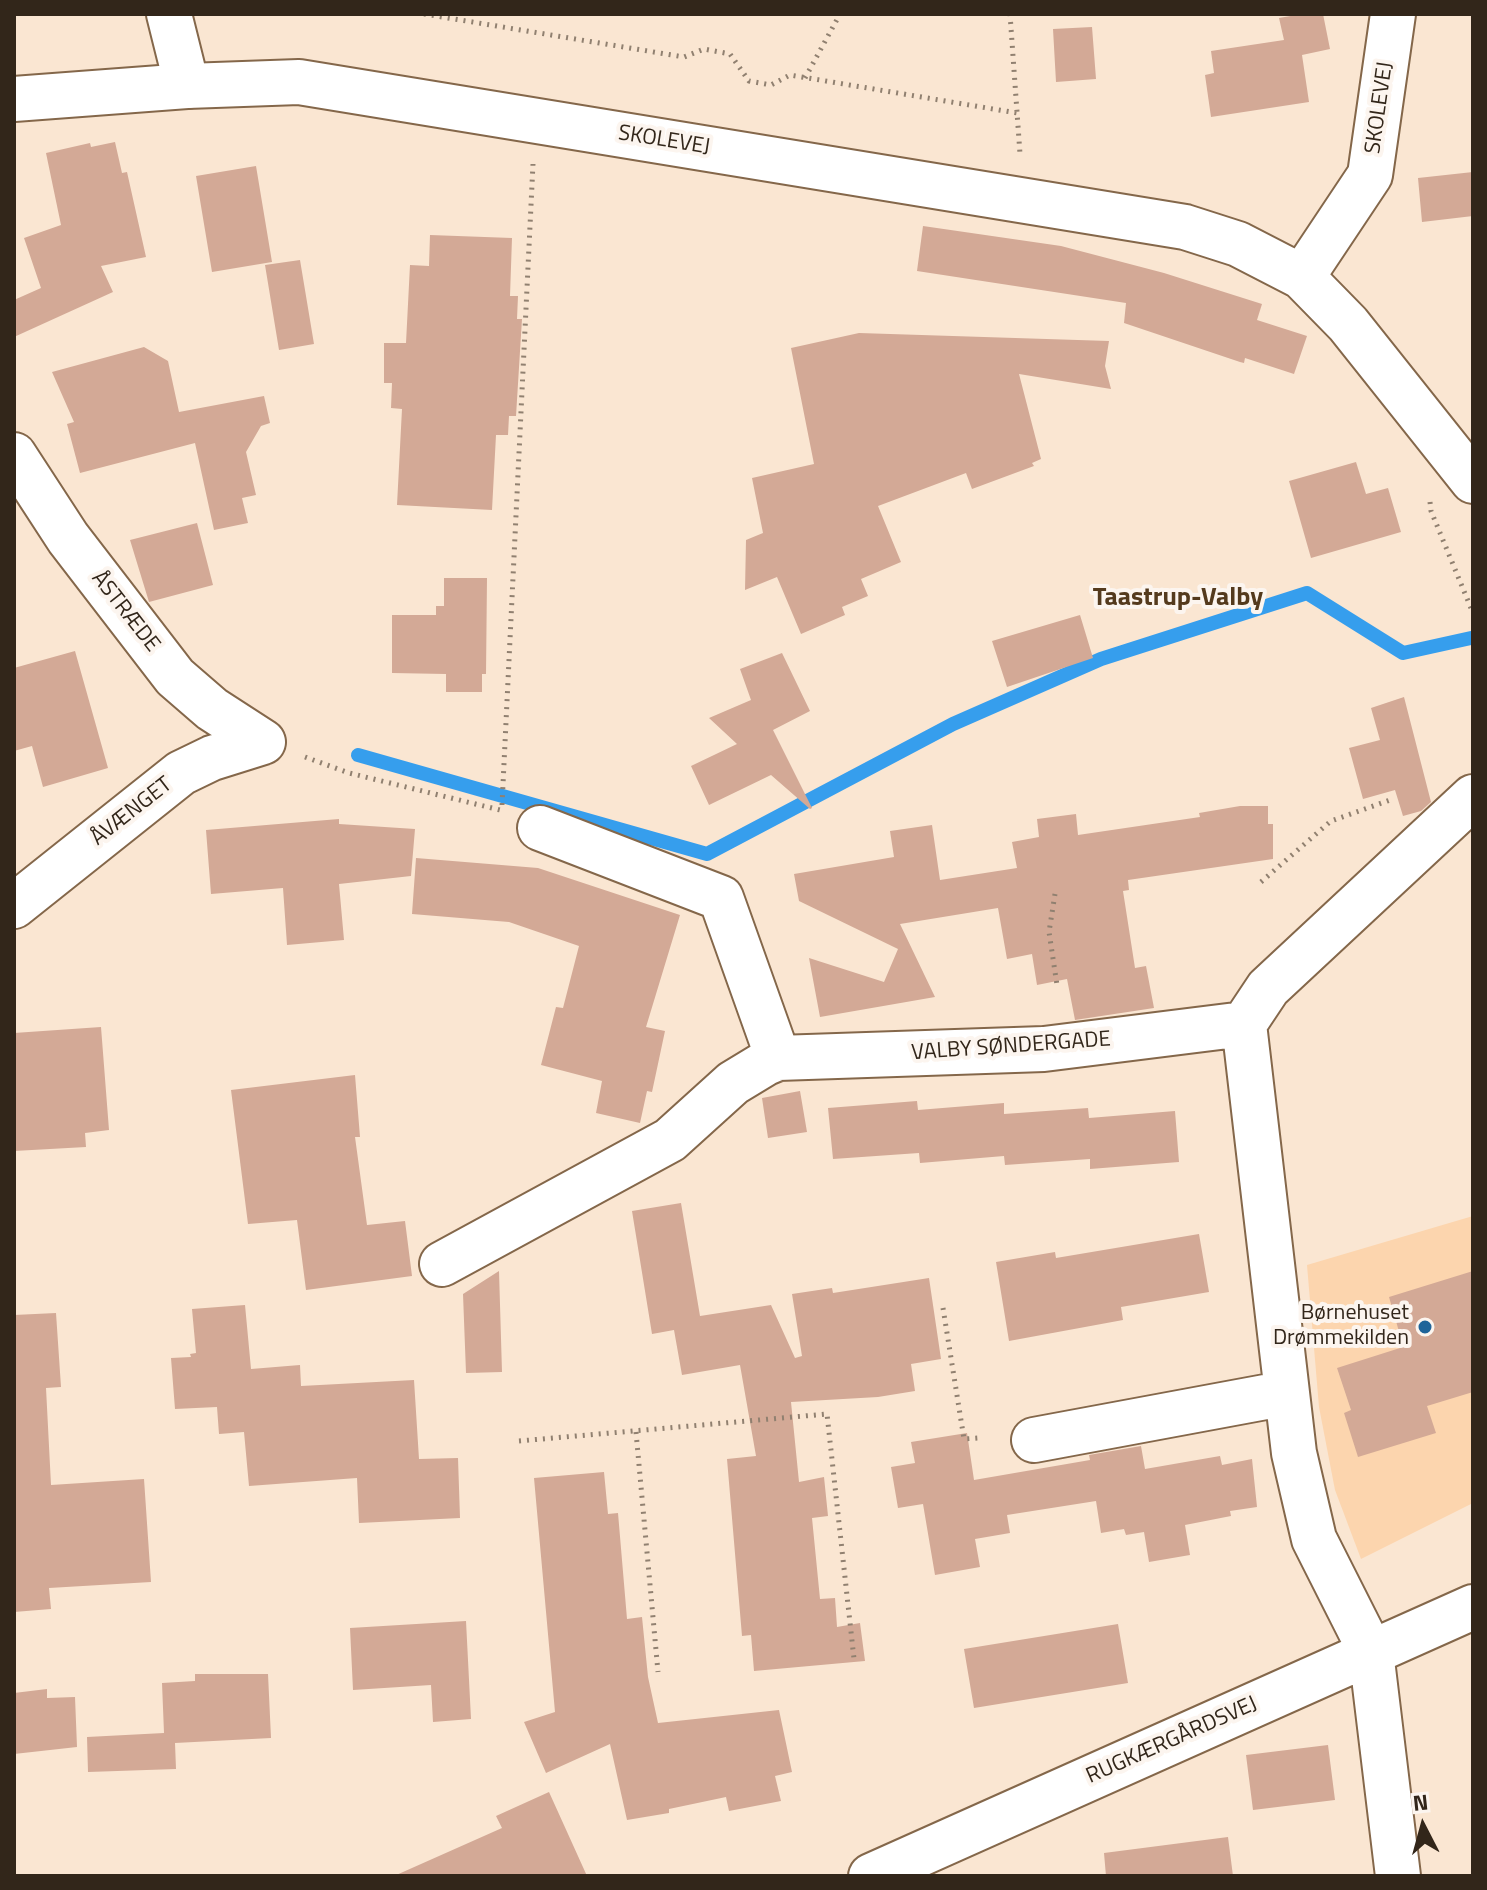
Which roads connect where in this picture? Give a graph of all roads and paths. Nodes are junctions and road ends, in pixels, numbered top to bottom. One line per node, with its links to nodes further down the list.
1 (169, 14): 7 (street)
2 (424, 14): 6 (path)
3 (840, 14): 6 (path)
4 (1010, 14): 9 (path)
5 (1393, 14): 12 (street, SKOLEVEJ)
6 (805, 78): 9 (path)
7 (187, 86): 8 (street, SKOLEVEJ); 10 (street, SKOLEVEJ)
8 (14, 99)
9 (1017, 113): 11 (path)
10 (535, 121): 11 (street, SKOLEVEJ); 20 (path)
11 (1024, 199): 12 (street, SKOLEVEJ)
12 (1302, 277): 14 (street, SKOLEVEJ)
13 (14, 455): 17 (street, ÅSTRÆDE)
14 (1472, 479)
15 (1430, 497): 16 (path)
16 (1473, 613)
17 (263, 742): 21 (path); 24 (street, ÅVÆNGET)
18 (1473, 797): 26 (street)
19 (1393, 799): 22 (path)
20 (502, 804)
21 (540, 828): 27 (street)
22 (1261, 882)
23 (1055, 894): 25 (path)
24 (14, 906)
25 (1057, 985)
26 (1244, 1024): 27 (street, VALBY SØNDERGADE); 30 (street)
27 (778, 1058): 28 (street, VALBY SØNDERGADE)
28 (442, 1264)
29 (943, 1308): 32 (path)
30 (1287, 1393): 33 (street); 36 (street)
31 (636, 1432): 34 (path); 37 (path); 38 (path)
32 (978, 1438)
33 (1034, 1440)
34 (519, 1441)
35 (1473, 1607): 36 (street, RUGKÆRGÅRDSVEJ)
36 (1371, 1652): 39 (street, RUGKÆRGÅRDSVEJ); 40 (street)
37 (854, 1659)
38 (658, 1672)
39 (871, 1876)
40 (1398, 1876)

